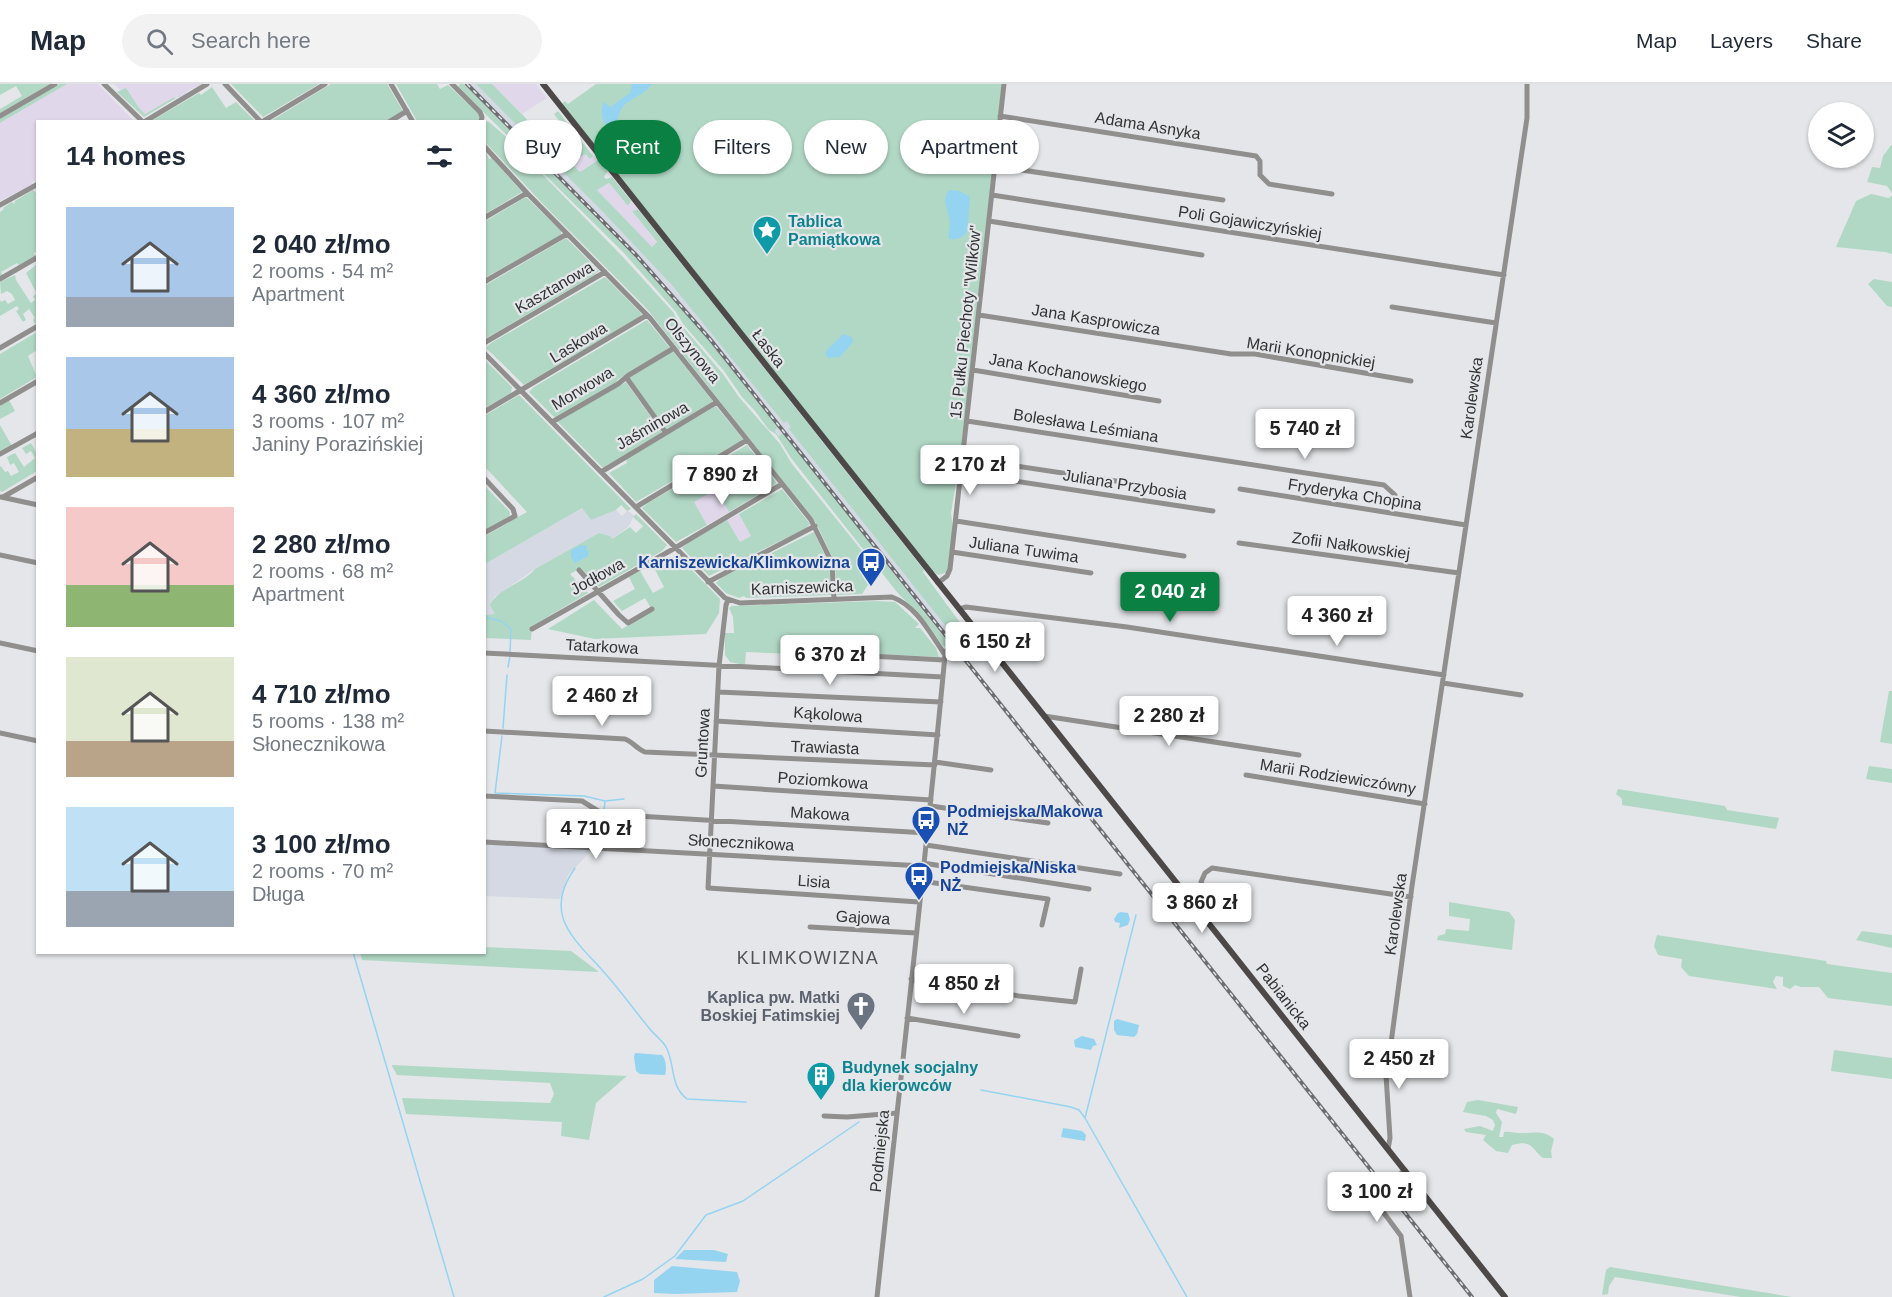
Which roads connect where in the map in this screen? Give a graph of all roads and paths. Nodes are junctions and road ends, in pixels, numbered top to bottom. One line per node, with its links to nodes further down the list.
1 (55, 84): 12 (street)
2 (104, 84): 14 (street)
3 (207, 84): 15 (street)
4 (225, 84): 16 (street)
5 (325, 84): 17 (street)
6 (391, 84): 11 (street)
7 (452, 84): 20 (street)
8 (543, 84): 92 (main road, Łaska)
9 (1004, 84): 13 (street, 15 Pułku Piechoty "Wilków")
10 (1527, 84): 37 (street, Karolewska)
11 (407, 111): 18 (street); 19 (street)
12 (0, 116)
13 (1000, 116): 21 (street, 15 Pułku Piechoty "Wilków"); 27 (street, Adama Asnyka)
14 (141, 120)
15 (146, 120)
16 (259, 120)
17 (264, 120)
18 (392, 120)
19 (412, 120)
20 (481, 120)
21 (1000, 120)
22 (486, 148): 26 (street, Olszynowa)
23 (1039, 173): 29 (street)
24 (994, 174): 28 (street, 15 Pułku Piechoty "Wilków")
25 (36, 187): 30 (street)
26 (527, 193): 31 (street); 33 (street, Olszynowa)
27 (1332, 194)
28 (992, 195): 32 (street, 15 Pułku Piechoty "Wilków"); 37 (street, Poli Gojawiczyńskiej)
29 (1224, 200)
30 (0, 206)
31 (486, 217)
32 (989, 221): 34 (street); 42 (street, 15 Pułku Piechoty "Wilków")
33 (567, 234): 36 (street, Olszynowa); 39 (street)
34 (1202, 255)
35 (36, 258): 38 (street)
36 (605, 272): 41 (street, Olszynowa); 45 (street, Kasztanowa)
37 (1504, 275): 43 (street, Karolewska)
38 (0, 279)
39 (486, 281)
40 (1392, 307): 43 (street)
41 (647, 315): 47 (street, Olszynowa); 54 (street, Laskowa)
42 (980, 315): 48 (street, Jana Kasprowicza); 50 (street, 15 Pułku Piechoty "Wilków")
43 (1496, 323): 79 (street, Karolewska)
44 (36, 327): 46 (street)
45 (486, 342)
46 (0, 348)
47 (674, 348): 51 (street, Morwowa); 56 (street, Olszynowa)
48 (1208, 350): 52 (street, Marii Konopnickiej)
49 (486, 355): 54 (street, Karniszewicka)
50 (973, 370): 55 (street, Jana Kochanowskiego); 59 (street, 15 Pułku Piechoty "Wilków")
51 (626, 377): 60 (street, Morwowa); 61 (street, Morwowa)
52 (1411, 381)
53 (36, 382): 57 (street)
54 (522, 391): 58 (street, Laskowa); 60 (street, Karniszewicka)
55 (1159, 401)
56 (717, 402): 61 (street, Jaśminowa); 63 (street, Olszynowa)
57 (0, 403)
58 (486, 411)
59 (967, 421): 65 (street, 15 Pułku Piechoty "Wilków"); 73 (street, Bolesława Leśmiana)
60 (552, 422): 66 (street, Karniszewicka)
61 (666, 433): 66 (street, Jaśminowa)
62 (36, 434): 64 (street)
63 (747, 440): 71 (street, Olszynowa); 76 (street)
64 (0, 454)
65 (963, 458): 67 (street, 15 Pułku Piechoty "Wilków"); 70 (street)
66 (601, 472): 76 (street, Karniszewicka)
67 (961, 473): 77 (street, Juliana Przybosia); 78 (street, 15 Pułku Piechoty "Wilków")
68 (36, 478): 74 (street)
69 (486, 480): 81 (street)
70 (1129, 483)
71 (782, 484): 80 (street, Olszynowa); 83 (street, Jodłowa)
72 (1240, 489): 79 (street, Fryderyka Chopina)
73 (1395, 495)
74 (2, 497): 75 (street)
75 (36, 505)
76 (636, 507): 83 (street, Karniszewicka)
77 (1213, 511)
78 (956, 521): 84 (street, 15 Pułku Piechoty "Wilków"); 86 (street)
79 (1466, 525): 90 (street, Karolewska)
80 (815, 526): 91 (street); 94 (street, Olszynowa)
81 (486, 532)
82 (1239, 543): 90 (street, Zofii Nałkowskiej)
83 (675, 548): 91 (street, Karniszewicka); 93 (street, Jodłowa)
84 (952, 552): 89 (street, Juliana Tuwima); 92 (street, 15 Pułku Piechoty "Wilków")
85 (0, 555): 87 (street)
86 (1184, 556)
87 (36, 563)
88 (579, 570): 93 (street)
89 (1091, 573)
90 (1459, 573): 106 (street, Karolewska)
91 (708, 582): 95 (street, Karniszewicka)
92 (938, 583): 97 (main road, Łaska)
93 (597, 592): 96 (street); 99 (street, Jodłowa)
94 (834, 599): 95 (street, Karniszewicka); 104 (street, Karniszewicka)
95 (728, 600): 105 (street, Gruntowa)
96 (652, 609)
97 (959, 609): 98 (main road, Łaska); 106 (street)
98 (974, 628): 104 (street); 112 (main road, Pabianicka)
99 (532, 629)
100 (0, 643): 101 (street)
101 (36, 651)
102 (795, 652): 104 (street)
103 (486, 653): 105 (street, Tatarkowa)
104 (944, 658): 107 (street, Podmiejska)
105 (719, 666): 107 (street, Tatarkowa); 109 (street, Gruntowa)
106 (1444, 675): 108 (street, Karolewska)
107 (943, 677): 111 (street, Podmiejska)
108 (1443, 682): 110 (street); 126 (street, Karolewska)
109 (718, 692): 111 (street); 113 (street, Gruntowa)
110 (1521, 695)
111 (941, 702): 116 (street, Podmiejska)
112 (1044, 716): 118 (street); 140 (main road, Pabianicka)
113 (716, 721): 116 (street, Kąkolowa); 119 (street, Gruntowa)
114 (486, 731): 119 (street, Trawiasta)
115 (0, 733): 117 (street)
116 (938, 735): 120 (street, Podmiejska)
117 (36, 741)
118 (1299, 755)
119 (714, 756): 120 (street, Trawiasta); 123 (street, Gruntowa)
120 (935, 764): 121 (street, Trawiasta); 125 (street, Podmiejska)
121 (991, 770)
122 (1246, 775): 126 (street, Marii Rodziewiczówny)
123 (713, 786): 125 (street, Poziomkowa); 127 (street, Gruntowa)
124 (486, 796): 127 (street, Makowa)
125 (931, 803): 128 (street, Poziomkowa); 129 (street, Podmiejska)
126 (1425, 804): 138 (street, Karolewska)
127 (711, 820): 129 (street, Makowa); 132 (street, Gruntowa)
128 (1048, 823)
129 (927, 833): 131 (street, Podmiejska)
130 (486, 842): 132 (street, Słonecznikowa)
131 (926, 845): 133 (street, Podmiejska); 134 (street)
132 (710, 854): 133 (street, Słonecznikowa); 136 (street, Gruntowa)
133 (923, 865): 135 (street, Podmiejska); 137 (street, Słonecznikowa)
134 (1120, 874)
135 (921, 881): 139 (street, Podmiejska); 141 (street)
136 (708, 888): 139 (street, Lisia)
137 (1089, 889)
138 (1411, 897): 140 (street); 150 (street, Karolewska)
139 (919, 902): 143 (street, Podmiejska)
140 (1197, 909): 150 (main road, Pabianicka)
141 (1042, 926)
142 (810, 927): 143 (street, Gajowa)
143 (916, 933): 145 (street, Podmiejska)
144 (1082, 969): 145 (street)
145 (911, 979): 146 (street, Podmiejska)
146 (906, 1018): 147 (street); 148 (street, Podmiejska)
147 (1018, 1036)
148 (897, 1113): 149 (street); 152 (street, Podmiejska)
149 (824, 1116)
150 (1388, 1149): 151 (main road, Pabianicka)
151 (1405, 1170): 153 (street); 154 (main road, Pabianicka)
152 (877, 1297)
153 (1410, 1297)
154 (1505, 1297)

